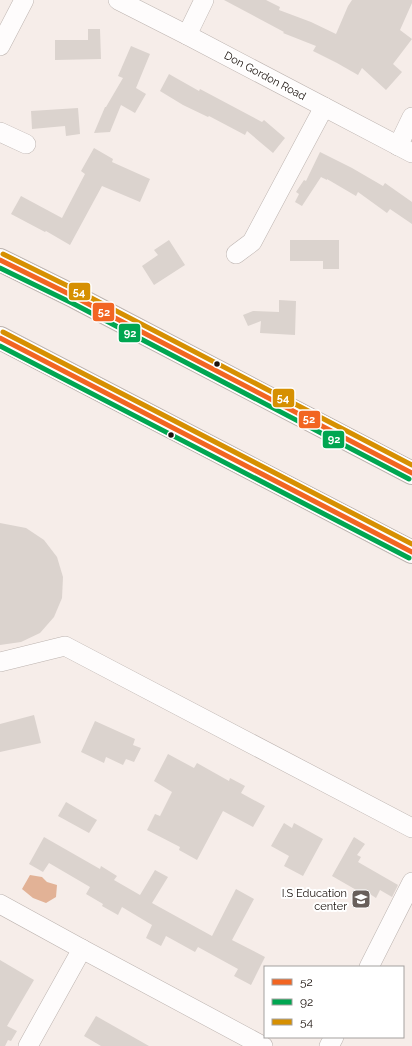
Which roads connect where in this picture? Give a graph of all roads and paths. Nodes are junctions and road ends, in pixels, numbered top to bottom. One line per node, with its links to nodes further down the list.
1 (24, 0): 5 (street)
2 (118, 0): 4 (street, Don Gordon Road)
3 (204, 0): 4 (street)
4 (187, 34): 6 (street, Don Gordon Road)
5 (0, 46)
6 (324, 107): 10 (street, Don Gordon Road); 11 (street)
7 (412, 117): 10 (street)
8 (0, 132): 9 (street)
9 (26, 144)
10 (405, 150)
11 (236, 254)
12 (0, 260): 14 (main road)
13 (0, 338): 15 (main road)
14 (412, 473)
15 (412, 552)
16 (0, 662): 17 (street)
17 (412, 828)
18 (412, 882): 21 (street)
19 (0, 904): 20 (street)
20 (82, 950): 22 (street); 23 (street)
21 (370, 966)
22 (28, 1046)
23 (263, 1046)

